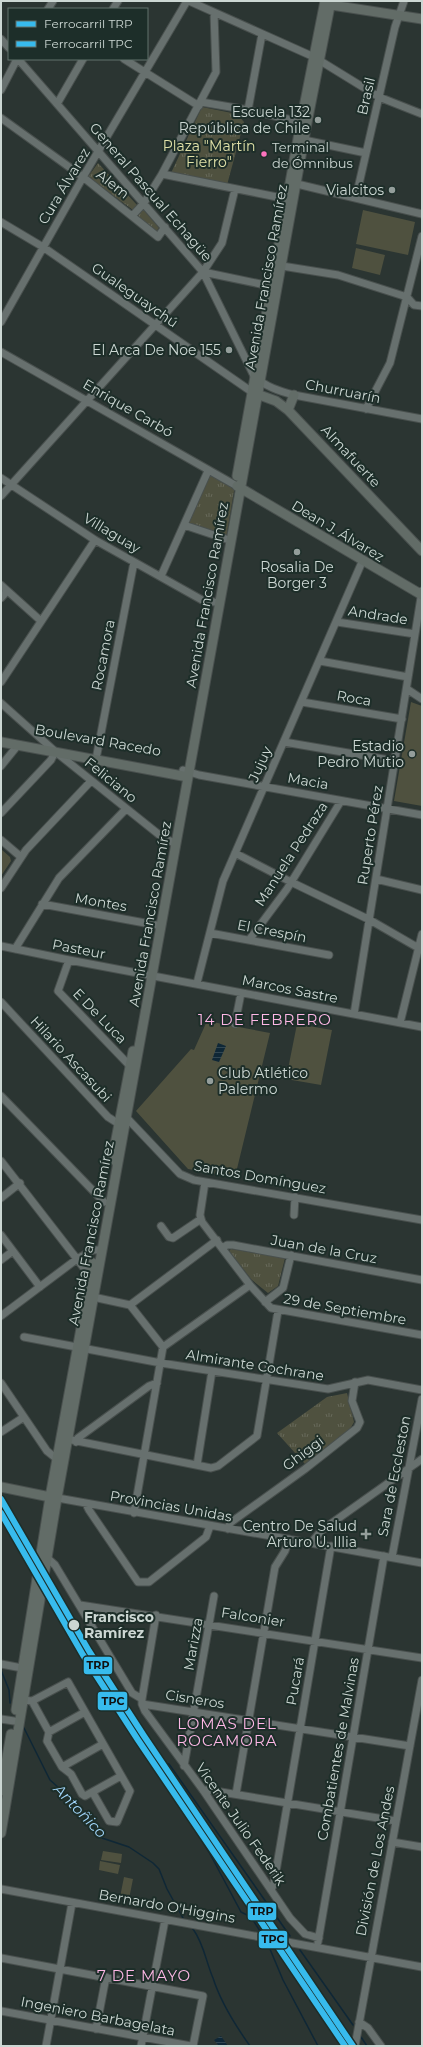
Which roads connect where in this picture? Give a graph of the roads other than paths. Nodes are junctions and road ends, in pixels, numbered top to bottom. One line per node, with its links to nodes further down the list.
1 (188, 1): 4 (street); 15 (street, Cura Álvarez)
2 (404, 1): 5 (street, Brasil)
3 (328, 3): 5 (main road); 10 (main road, Avenida Francisco Ramírez)
4 (214, 13): 7 (street); 19 (street)
5 (400, 16): 6 (main road); 17 (street, Brasil)
6 (422, 19)
7 (262, 34): 10 (street); 20 (street)
8 (1, 39): 9 (street)
9 (8, 47)
10 (317, 58): 17 (street); 23 (main road, Avenida Francisco Ramírez)
11 (17, 60): 16 (street)
12 (19, 60): 18 (street, General Pascual Echagüe)
13 (82, 60): 18 (street)
14 (126, 60): 15 (street)
15 (146, 72): 19 (street); 25 (street, Cura Álvarez)
16 (1, 90)
17 (379, 97): 21 (street); 26 (street, Brasil)
18 (57, 104): 25 (street, General Pascual Echagüe)
19 (200, 104): 20 (street); 27 (street)
20 (248, 110): 23 (street)
21 (422, 114)
22 (1, 118): 28 (street, Alem)
23 (304, 122): 24 (main road, Avenida Francisco Ramírez); 32 (main road, Avenida Francisco Ramírez)
24 (304, 140): 26 (street); 29 (main road, Avenida Francisco Ramírez)
25 (100, 151): 28 (street, Cura Álvarez); 33 (street, General Pascual Echagüe)
26 (366, 153): 31 (street, Brasil)
27 (162, 174): 30 (street); 33 (street)
28 (83, 177): 35 (street, Alem); 39 (street, Cura Álvarez)
29 (296, 184): 31 (street); 41 (main road, Avenida Francisco Ramírez)
30 (235, 190): 32 (street); 42 (street)
31 (356, 197): 34 (street)
32 (288, 199): 43 (main road, Avenida Francisco Ramírez)
33 (144, 203): 35 (street); 37 (street, General Pascual Echagüe)
34 (422, 214)
35 (132, 215): 37 (street, Alem)
36 (1, 222): 39 (street, Gualeguaychú)
37 (165, 228): 42 (street, General Pascual Echagüe)
38 (422, 236): 40 (street)
39 (43, 247): 46 (street, Cura Álvarez); 47 (street, Gualeguaychú)
40 (419, 264): 44 (street)
41 (282, 266): 43 (main road, Avenida Francisco Ramírez); 44 (street)
42 (203, 272): 43 (street); 47 (street); 49 (street, General Pascual Echagüe)
43 (275, 286): 49 (main road, Avenida Francisco Ramírez); 50 (main road, Avenida Francisco Ramírez)
44 (407, 297): 45 (street); 54 (street)
45 (422, 306)
46 (1, 322)
47 (156, 325): 51 (street, Gualeguaychú); 53 (street)
48 (1, 352): 53 (street, Enrique Carbó)
49 (254, 376): 50 (street, General Pascual Echagüe); 51 (main road, Avenida Francisco Ramírez)
50 (261, 383): 51 (main road, Avenida Francisco Ramírez); 52 (street, Churruarín)
51 (255, 394): 55 (main road, Almafuerte); 60 (main road, Avenida Francisco Ramírez)
52 (294, 395): 54 (street, Churruarín); 55 (main road)
53 (88, 400): 57 (street, Enrique Carbó); 59 (street)
54 (366, 408): 56 (street, Churruarín)
55 (288, 410): 65 (main road, Almafuerte)
56 (422, 419)
57 (208, 471): 60 (street, Enrique Carbó); 62 (street)
58 (1, 478): 59 (street, Villaguay)
59 (12, 484): 61 (street); 64 (street, Villaguay)
60 (238, 487): 63 (main road, Avenida Francisco Ramírez); 67 (main road, Dean J. Álvarez); 94 (main road, Avenida Francisco Ramírez)
61 (1, 496)
62 (184, 525): 63 (street); 68 (street)
63 (226, 539): 73 (main road, Avenida Francisco Ramírez)
64 (95, 540): 66 (street, Villaguay); 74 (street)
65 (422, 551)
66 (134, 562): 68 (street, Villaguay); 91 (street, Rocamora)
67 (362, 562): 71 (main road, Dean J. Álvarez); 75 (street, Jujuy)
68 (161, 576): 73 (street, Villaguay)
69 (1, 585): 70 (street)
70 (7, 591): 72 (street); 74 (street)
71 (422, 593): 76 (street, Ruperto Pérez)
72 (1, 598)
73 (214, 602): 94 (main road, Avenida Francisco Ramírez)
74 (41, 621): 79 (street)
75 (337, 622): 76 (street, Andrade); 77 (street, Jujuy)
76 (415, 634): 78 (street, Ruperto Pérez)
77 (320, 661): 78 (street); 82 (street, Jujuy)
78 (408, 677): 80 (street, Ruperto Pérez)
79 (1, 682)
80 (407, 689): 81 (street); 84 (street, Ruperto Pérez)
81 (422, 698)
82 (302, 702): 84 (street, Roca); 87 (street, Jujuy)
83 (1, 703): 88 (street, Feliciano)
84 (402, 719): 92 (street, Ruperto Pérez)
85 (1, 736): 88 (main road, Boulevard Racedo)
86 (1, 742): 89 (main road, Boulevard Racedo)
87 (284, 742): 92 (street); 96 (street, Jujuy)
88 (47, 744): 90 (street, Feliciano); 91 (main road, Boulevard Racedo)
89 (18, 745): 90 (main road, Boulevard Racedo); 93 (street)
90 (55, 752): 94 (main road, Boulevard Racedo); 95 (street, Feliciano); 100 (street)
91 (97, 754): 94 (main road, Boulevard Racedo)
92 (395, 761): 99 (street, Ruperto Pérez)
93 (1, 766)
94 (186, 774): 96 (street, Macia); 103 (main road, Avenida Francisco Ramírez); 121 (main road, Avenida Francisco Ramírez)
95 (91, 781): 98 (street, Feliciano); 105 (street)
96 (264, 786): 97 (street, Macia); 104 (street, Jujuy)
97 (341, 801): 99 (street, Macia); 107 (street, Manuela Pedraza)
98 (126, 809): 103 (street, Feliciano); 110 (street)
99 (386, 809): 101 (street, Macia); 106 (street, Ruperto Pérez)
100 (1, 813)
101 (422, 815)
102 (1, 840): 105 (street)
103 (172, 842): 112 (main road, Avenida Francisco Ramírez)
104 (235, 853): 107 (street); 113 (street, Jujuy)
105 (21, 857): 108 (street)
106 (376, 879): 109 (street); 111 (street, Ruperto Pérez)
107 (291, 882): 111 (street); 115 (street, Manuela Pedraza)
108 (1, 888)
109 (422, 890)
110 (42, 904): 112 (street, Montes); 117 (street)
111 (370, 920): 118 (street); 125 (street, Ruperto Pérez)
112 (156, 925): 121 (main road, Avenida Francisco Ramírez)
113 (210, 933): 115 (street, El Crespín); 122 (street, Jujuy)
114 (422, 934): 118 (street)
115 (249, 940): 119 (street, El Crespín)
116 (1, 946): 117 (street, Pasteur)
117 (15, 949): 120 (street, Pasteur)
118 (420, 949): 126 (street)
119 (329, 955)
120 (69, 960): 121 (street, Pasteur); 129 (street, E De Luca)
121 (150, 976): 122 (street, Marcos Sastre); 129 (main road, Avenida Francisco Ramírez); 131 (main road, Avenida Francisco Ramírez)
122 (197, 983): 123 (street, Marcos Sastre)
123 (241, 993): 125 (street, Marcos Sastre); 127 (street)
124 (1, 1002): 131 (street, Hilario Ascasubi)
125 (354, 1014): 126 (street, Marcos Sastre)
126 (400, 1023): 128 (street, Marcos Sastre)
127 (235, 1024)
128 (422, 1027)
129 (130, 1066): 131 (main road, Avenida Francisco Ramírez)
130 (1, 1096): 137 (street)
131 (123, 1122): 133 (street, Santos Domínguez); 137 (main road, Avenida Francisco Ramírez); 145 (main road, Avenida Francisco Ramírez)
132 (1, 1160): 134 (street)
133 (205, 1182): 135 (street, Santos Domínguez); 139 (street)
134 (20, 1183): 136 (street); 148 (street)
135 (295, 1197): 138 (street); 140 (street, Santos Domínguez)
136 (1, 1198)
137 (104, 1202): 145 (main road, Avenida Francisco Ramírez)
138 (294, 1215)
139 (201, 1219): 141 (street); 143 (street, 29 de Septiembre)
140 (422, 1220)
141 (161, 1226)
142 (1, 1235): 146 (street)
143 (217, 1240): 144 (street, 29 de Septiembre); 156 (street)
144 (222, 1248): 147 (street, Juan de la Cruz); 152 (street, 29 de Septiembre)
145 (98, 1249): 148 (street); 150 (main road, Avenida Francisco Ramírez)
146 (13, 1251): 149 (street); 153 (street)
147 (290, 1255): 151 (street, Juan de la Cruz); 155 (street)
148 (77, 1259): 150 (street); 153 (street)
149 (1, 1260)
150 (94, 1275): 154 (main road, Avenida Francisco Ramírez); 162 (main road, Avenida Francisco Ramírez)
151 (422, 1280)
152 (250, 1285): 155 (street, 29 de Septiembre); 161 (street)
153 (40, 1287): 158 (street)
154 (93, 1297): 156 (street); 162 (main road, Avenida Francisco Ramírez)
155 (265, 1302): 157 (street, 29 de Septiembre)
156 (130, 1304): 161 (street)
157 (278, 1310): 159 (street, 29 de Septiembre); 165 (street)
158 (1, 1316)
159 (422, 1335)
160 (24, 1337): 162 (street, Almirante Cochrane)
161 (163, 1347): 163 (street)
162 (80, 1348): 163 (street, Almirante Cochrane); 173 (main road, Avenida Francisco Ramírez); 175 (main road, Avenida Francisco Ramírez)
163 (161, 1363): 164 (street, Almirante Cochrane); 168 (street)
164 (212, 1371): 165 (street, Almirante Cochrane); 177 (street)
165 (267, 1380): 166 (street, Almirante Cochrane); 177 (street)
166 (355, 1382): 169 (street, Almirante Cochrane); 184 (street, Ghiggi)
167 (1, 1383): 171 (street)
168 (157, 1383): 173 (street); 174 (street)
169 (422, 1390)
170 (422, 1399): 178 (street, Sara de Eccleston)
171 (24, 1418): 172 (street); 175 (street)
172 (1, 1432)
173 (71, 1441): 174 (street); 180 (main road, Avenida Francisco Ramírez)
174 (145, 1456): 177 (street); 182 (street)
175 (57, 1459): 180 (main road, Avenida Francisco Ramírez)
176 (422, 1459): 178 (street)
177 (197, 1465)
178 (410, 1467): 186 (street); 190 (street, Sara de Eccleston)
179 (1, 1487): 180 (main road)
180 (53, 1497): 181 (street, Provincias Unidas); 189 (main road, Avenida Francisco Ramírez); 201 (main road, Avenida Francisco Ramírez)
181 (86, 1504): 182 (street, Provincias Unidas); 183 (street)
182 (134, 1513): 183 (street, Provincias Unidas)
183 (210, 1526): 184 (street, Provincias Unidas)
184 (228, 1529): 185 (street, Provincias Unidas)
185 (289, 1539): 186 (street, Provincias Unidas); 196 (street)
186 (310, 1543): 187 (street, Provincias Unidas)
187 (332, 1546): 188 (street, Provincias Unidas); 197 (street, Pucará)
188 (384, 1556): 190 (street, Provincias Unidas); 198 (street, Combatientes de Malvinas)
189 (47, 1558): 193 (street, Vicente Julio Federik); 204 (main road, Avenida Francisco Ramírez)
190 (392, 1558): 191 (street, Provincias Unidas)
191 (422, 1563)
192 (214, 1596): 195 (street, Marizza)
193 (80, 1605): 194 (street, Falconier); 203 (street, Vicente Julio Federik)
194 (156, 1615): 195 (street, Falconier); 203 (street)
195 (210, 1624): 196 (street, Falconier); 206 (street, Marizza)
196 (264, 1632): 197 (street, Falconier); 208 (street)
197 (316, 1640): 198 (street, Falconier); 210 (street, Pucará)
198 (368, 1649): 199 (street, Falconier); 212 (street, Combatientes de Malvinas)
199 (422, 1658)
200 (1, 1664): 201 (street)
201 (22, 1668): 209 (main road, Avenida Francisco Ramírez)
202 (422, 1680): 214 (street, División de Los Andes)
203 (142, 1701): 206 (street, Cisneros); 215 (street, Vicente Julio Federik)
204 (29, 1702): 205 (street); 211 (street); 226 (main road, Avenida Francisco Ramírez)
205 (85, 1712): 211 (street); 213 (street)
206 (195, 1712): 208 (street, Cisneros); 215 (street, Marizza)
207 (1, 1719): 209 (street)
208 (248, 1720): 210 (street, Cisneros); 222 (street)
209 (14, 1722): 216 (main road, Avenida Francisco Ramírez)
210 (300, 1728): 212 (street, Cisneros); 223 (street, Pucará)
211 (49, 1732): 217 (street)
212 (353, 1737): 214 (street, Cisneros); 224 (street, Combatientes de Malvinas)
213 (103, 1744): 217 (street); 218 (street)
214 (410, 1746): 225 (street, División de Los Andes)
215 (184, 1766): 219 (street, Vicente Julio Federik)
216 (3, 1767): 220 (main road, Avenida Francisco Ramírez)
217 (62, 1767): 221 (street)
218 (121, 1776): 221 (street); 221 (street)
219 (203, 1790): 222 (street); 230 (street, Vicente Julio Federik)
220 (1, 1791)
221 (93, 1793)
222 (236, 1794): 223 (street)
223 (287, 1803): 224 (street); 230 (street, Pucará)
224 (341, 1812): 225 (street); 233 (street, Combatientes de Malvinas)
225 (396, 1821): 227 (street, División de Los Andes)
226 (1, 1833)
227 (392, 1842): 228 (street); 235 (street, División de Los Andes)
228 (422, 1847)
229 (1, 1889): 231 (street, Bernardo O'Higgins)
230 (271, 1890): 233 (street, Vicente Julio Federik)
231 (72, 1903): 232 (street, Bernardo O'Higgins); 238 (street)
232 (165, 1920): 234 (street, Bernardo O'Higgins); 240 (street)
233 (319, 1938): 234 (street, Combatientes de Malvinas)
234 (317, 1947): 235 (street, Bernardo O'Higgins)
235 (370, 1957): 237 (street, Bernardo O'Higgins); 243 (street, División de Los Andes)
236 (1, 1958): 238 (street)
237 (422, 1967)
238 (61, 1969): 239 (street); 242 (street)
239 (106, 1977): 240 (street); 244 (street)
240 (152, 1987): 245 (street); 248 (street)
241 (1, 2011): 242 (street, Ingeniero Barbagelata)
242 (51, 2020): 244 (street, Ingeniero Barbagelata); 246 (street)
243 (359, 2022): 249 (street, División de Los Andes); 250 (street)
244 (96, 2029): 245 (street, Ingeniero Barbagelata)
245 (143, 2038): 247 (street); 248 (street, Ingeniero Barbagelata)
246 (46, 2046)
247 (141, 2046)
248 (192, 2046)
249 (355, 2046)
250 (380, 2046)

